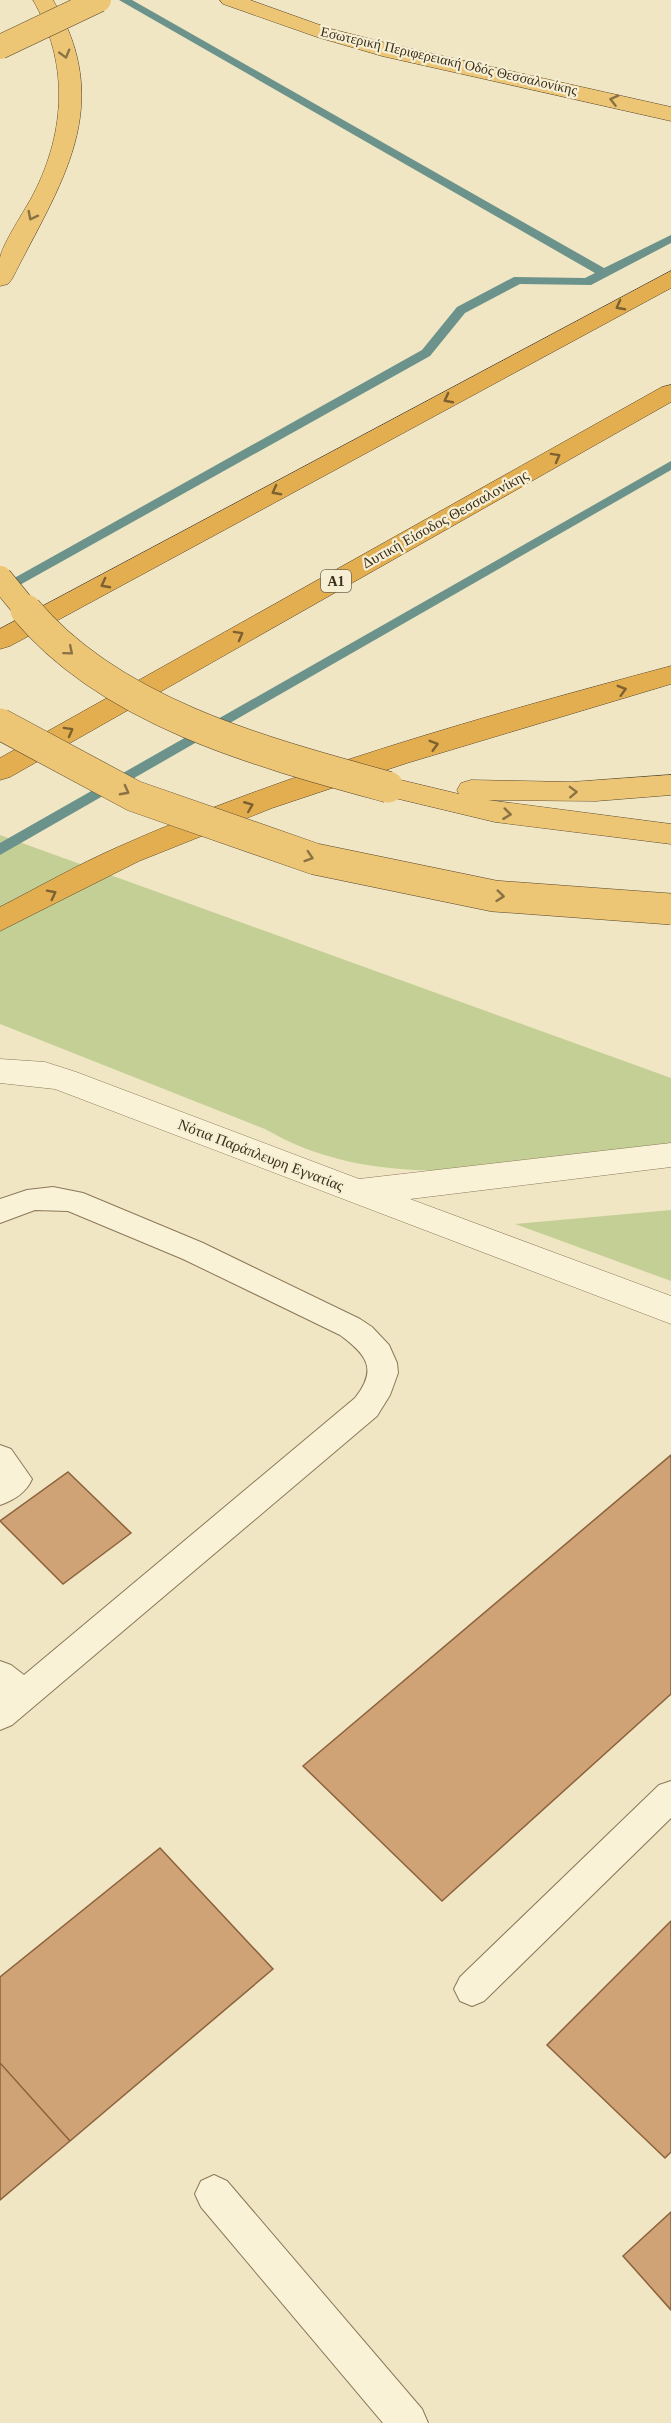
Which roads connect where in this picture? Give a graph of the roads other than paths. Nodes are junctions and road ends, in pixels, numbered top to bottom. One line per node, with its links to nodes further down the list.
1 (43, 0): 7 (highway, one-way to 7)
2 (99, 0): 4 (highway, bridge)
3 (230, 0): 5 (highway, Εσωτερική Περιφερειακή Οδός Θεσσαλονίκης, one-way to 3)
4 (0, 47)
5 (671, 114)
6 (671, 278): 10 (highway, one-way to 10)
7 (0, 279)
8 (671, 392): 13 (highway, Δυτική Είσοδος Θεσσαλονίκης / Α1, one-way to 8)
9 (0, 578): 15 (highway, one-way to 15, bridge)
10 (0, 640)
11 (671, 675): 18 (highway, one-way to 11)
12 (0, 724): 17 (highway, one-way to 17, bridge)
13 (0, 770)
14 (671, 784): 15 (highway, one-way to 14)
15 (388, 787): 16 (highway, one-way to 16)
16 (671, 834)
17 (671, 909)
18 (0, 920)
19 (0, 1071): 21 (street, Νότια Παράπλευρη Εγνατίας)
20 (671, 1155): 21 (street, Νότια Παράπλευρη Εγνατίας)
21 (358, 1192): 23 (street)
22 (0, 1212): 26 (lane)
23 (671, 1310)
24 (0, 1458): 25 (lane)
25 (0, 1492)
26 (12, 1684): 27 (lane)
27 (0, 1715)
28 (671, 1796): 29 (lane)
29 (472, 1989)
30 (214, 2194): 31 (lane)
31 (408, 2423)

